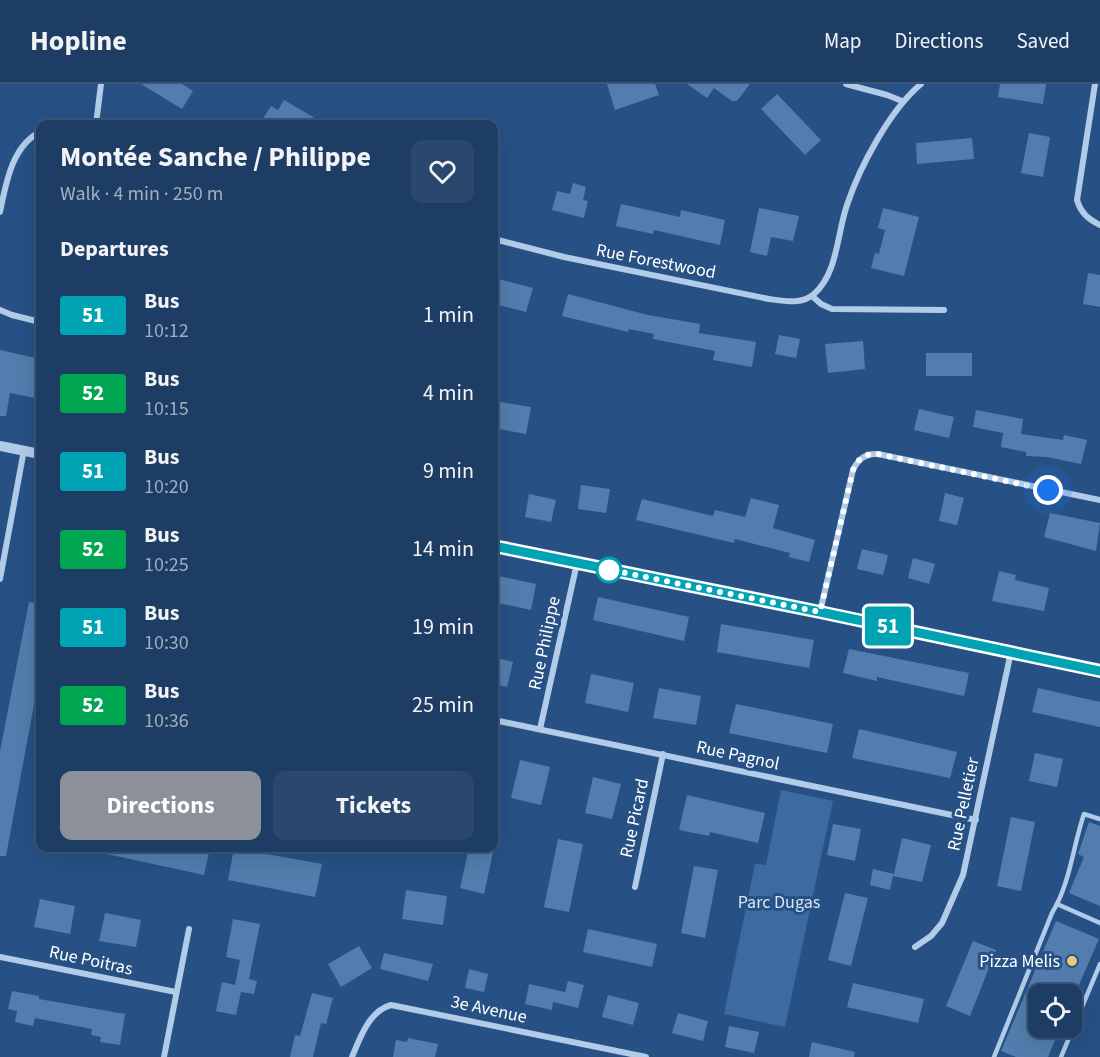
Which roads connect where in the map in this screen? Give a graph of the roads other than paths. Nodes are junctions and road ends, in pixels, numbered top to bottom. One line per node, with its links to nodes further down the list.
1 (101, 84): 6 (street)
2 (846, 84): 5 (street)
3 (921, 84): 5 (street)
4 (1095, 84): 9 (street)
5 (902, 101): 11 (street)
6 (95, 120)
7 (36, 135): 8 (street)
8 (0, 212)
9 (1100, 225)
10 (498, 240): 11 (street, Rue Forestwood)
11 (812, 296): 13 (street)
12 (0, 310): 14 (street)
13 (944, 310)
14 (36, 321)
15 (0, 446): 16 (street)
16 (24, 450): 17 (street); 21 (street)
17 (36, 453)
18 (1100, 500): 22 (street)
19 (498, 547): 20 (street)
20 (577, 563): 22 (street); 26 (street, Rue Philippe)
21 (0, 579)
22 (820, 612): 23 (street)
23 (1011, 652): 24 (street); 29 (street, Rue Pelletier)
24 (1100, 671)
25 (498, 721): 26 (street, Rue Pagnol)
26 (540, 729): 27 (street, Rue Pagnol)
27 (663, 754): 29 (street, Rue Pagnol); 30 (street, Rue Picard)
28 (1100, 819): 31 (lane)
29 (976, 820): 34 (street, Rue Pelletier)
30 (635, 887)
31 (1057, 904): 32 (lane); 41 (lane)
32 (1100, 923)
33 (189, 929): 37 (street)
34 (915, 947)
35 (0, 957): 37 (street, Rue Poitras)
36 (1100, 964): 42 (lane)
37 (176, 992): 38 (street)
38 (164, 1057)
39 (352, 1057): 40 (street, 3e Avenue)
40 (646, 1057)
41 (994, 1057)
42 (1061, 1057)

